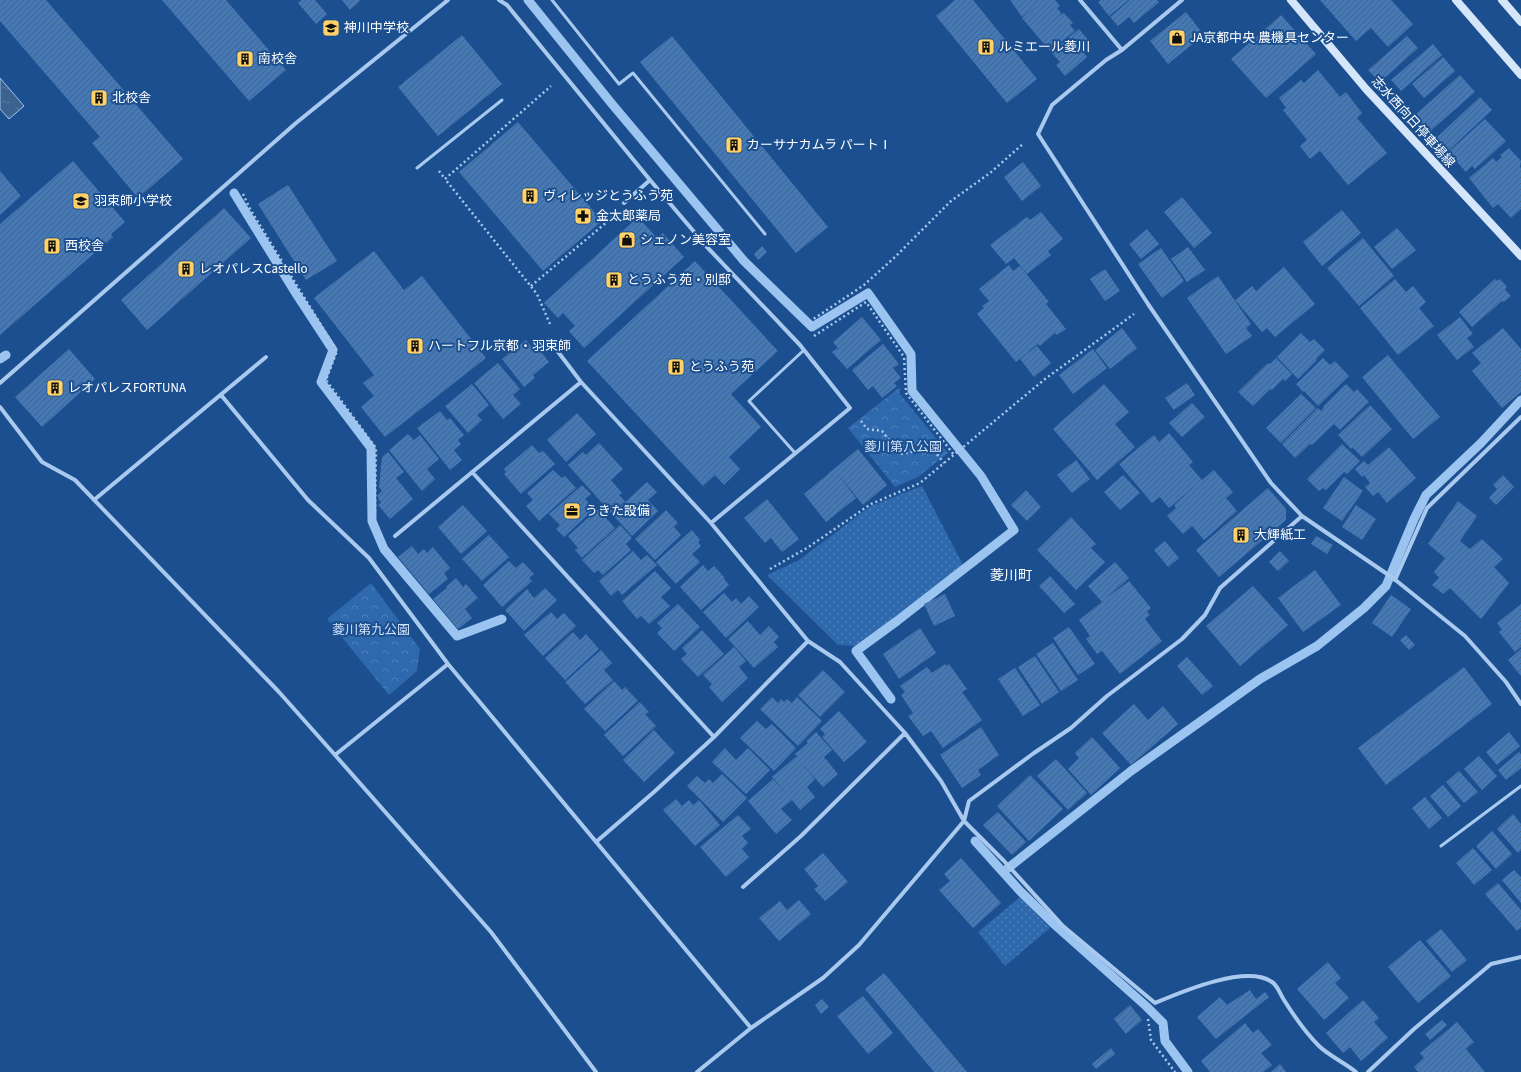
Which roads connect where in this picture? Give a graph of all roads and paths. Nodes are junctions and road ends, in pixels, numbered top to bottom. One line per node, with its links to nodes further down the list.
1 (448, 0): 16 (street)
2 (499, 0): 12 (street)
3 (552, 0): 19 (lane)
4 (1080, 0): 10 (street)
5 (1182, 0): 10 (street)
6 (1291, 0): 20 (main road, 志水西向日停車場線)
7 (1456, 0): 11 (main road)
8 (1502, 0): 9 (main road)
9 (1521, 22)
10 (1122, 50): 14 (street)
11 (1521, 75)
12 (564, 76): 17 (street); 21 (path)
13 (502, 100): 15 (lane)
14 (1038, 134): 22 (street); 24 (path)
15 (417, 168)
16 (235, 177): 29 (street); 40 (path)
17 (650, 180): 18 (street); 26 (street)
18 (624, 203): 21 (path)
19 (765, 234)
20 (1521, 256)
21 (530, 286): 23 (path)
22 (1148, 304): 36 (path); 41 (street)
23 (548, 320)
24 (812, 320)
25 (549, 340): 30 (street)
26 (800, 345): 27 (street); 36 (path)
27 (804, 350): 33 (street); 35 (lane)
28 (266, 357): 31 (street)
29 (0, 382)
30 (581, 382): 38 (street); 42 (street)
31 (221, 394): 39 (street); 47 (street)
32 (0, 407): 39 (street)
33 (850, 408): 35 (street); 37 (path)
34 (1521, 417): 45 (street)
35 (795, 453): 42 (street)
36 (955, 454): 37 (path)
37 (944, 463): 44 (path)
38 (472, 472): 43 (street); 50 (street)
39 (94, 500): 51 (street)
40 (375, 516)
41 (1302, 516): 45 (street); 53 (street)
42 (711, 523): 44 (street)
43 (395, 536)
44 (755, 577): 46 (street)
45 (1394, 579): 48 (street)
46 (808, 641): 49 (street); 50 (street)
47 (448, 664): 51 (street); 54 (street)
48 (1521, 704)
49 (905, 733): 53 (street); 56 (street)
50 (714, 737): 54 (street)
51 (335, 755): 60 (street)
52 (1521, 786): 55 (lane)
53 (964, 821): 59 (street); 63 (street)
54 (596, 842): 59 (street)
55 (1441, 846)
56 (743, 887)
57 (1521, 957): 64 (street)
58 (1148, 1014): 62 (path)
59 (751, 1028): 61 (street)
60 (596, 1072)
61 (697, 1072)
62 (1175, 1072)
63 (1356, 1072)
64 (1368, 1072)

